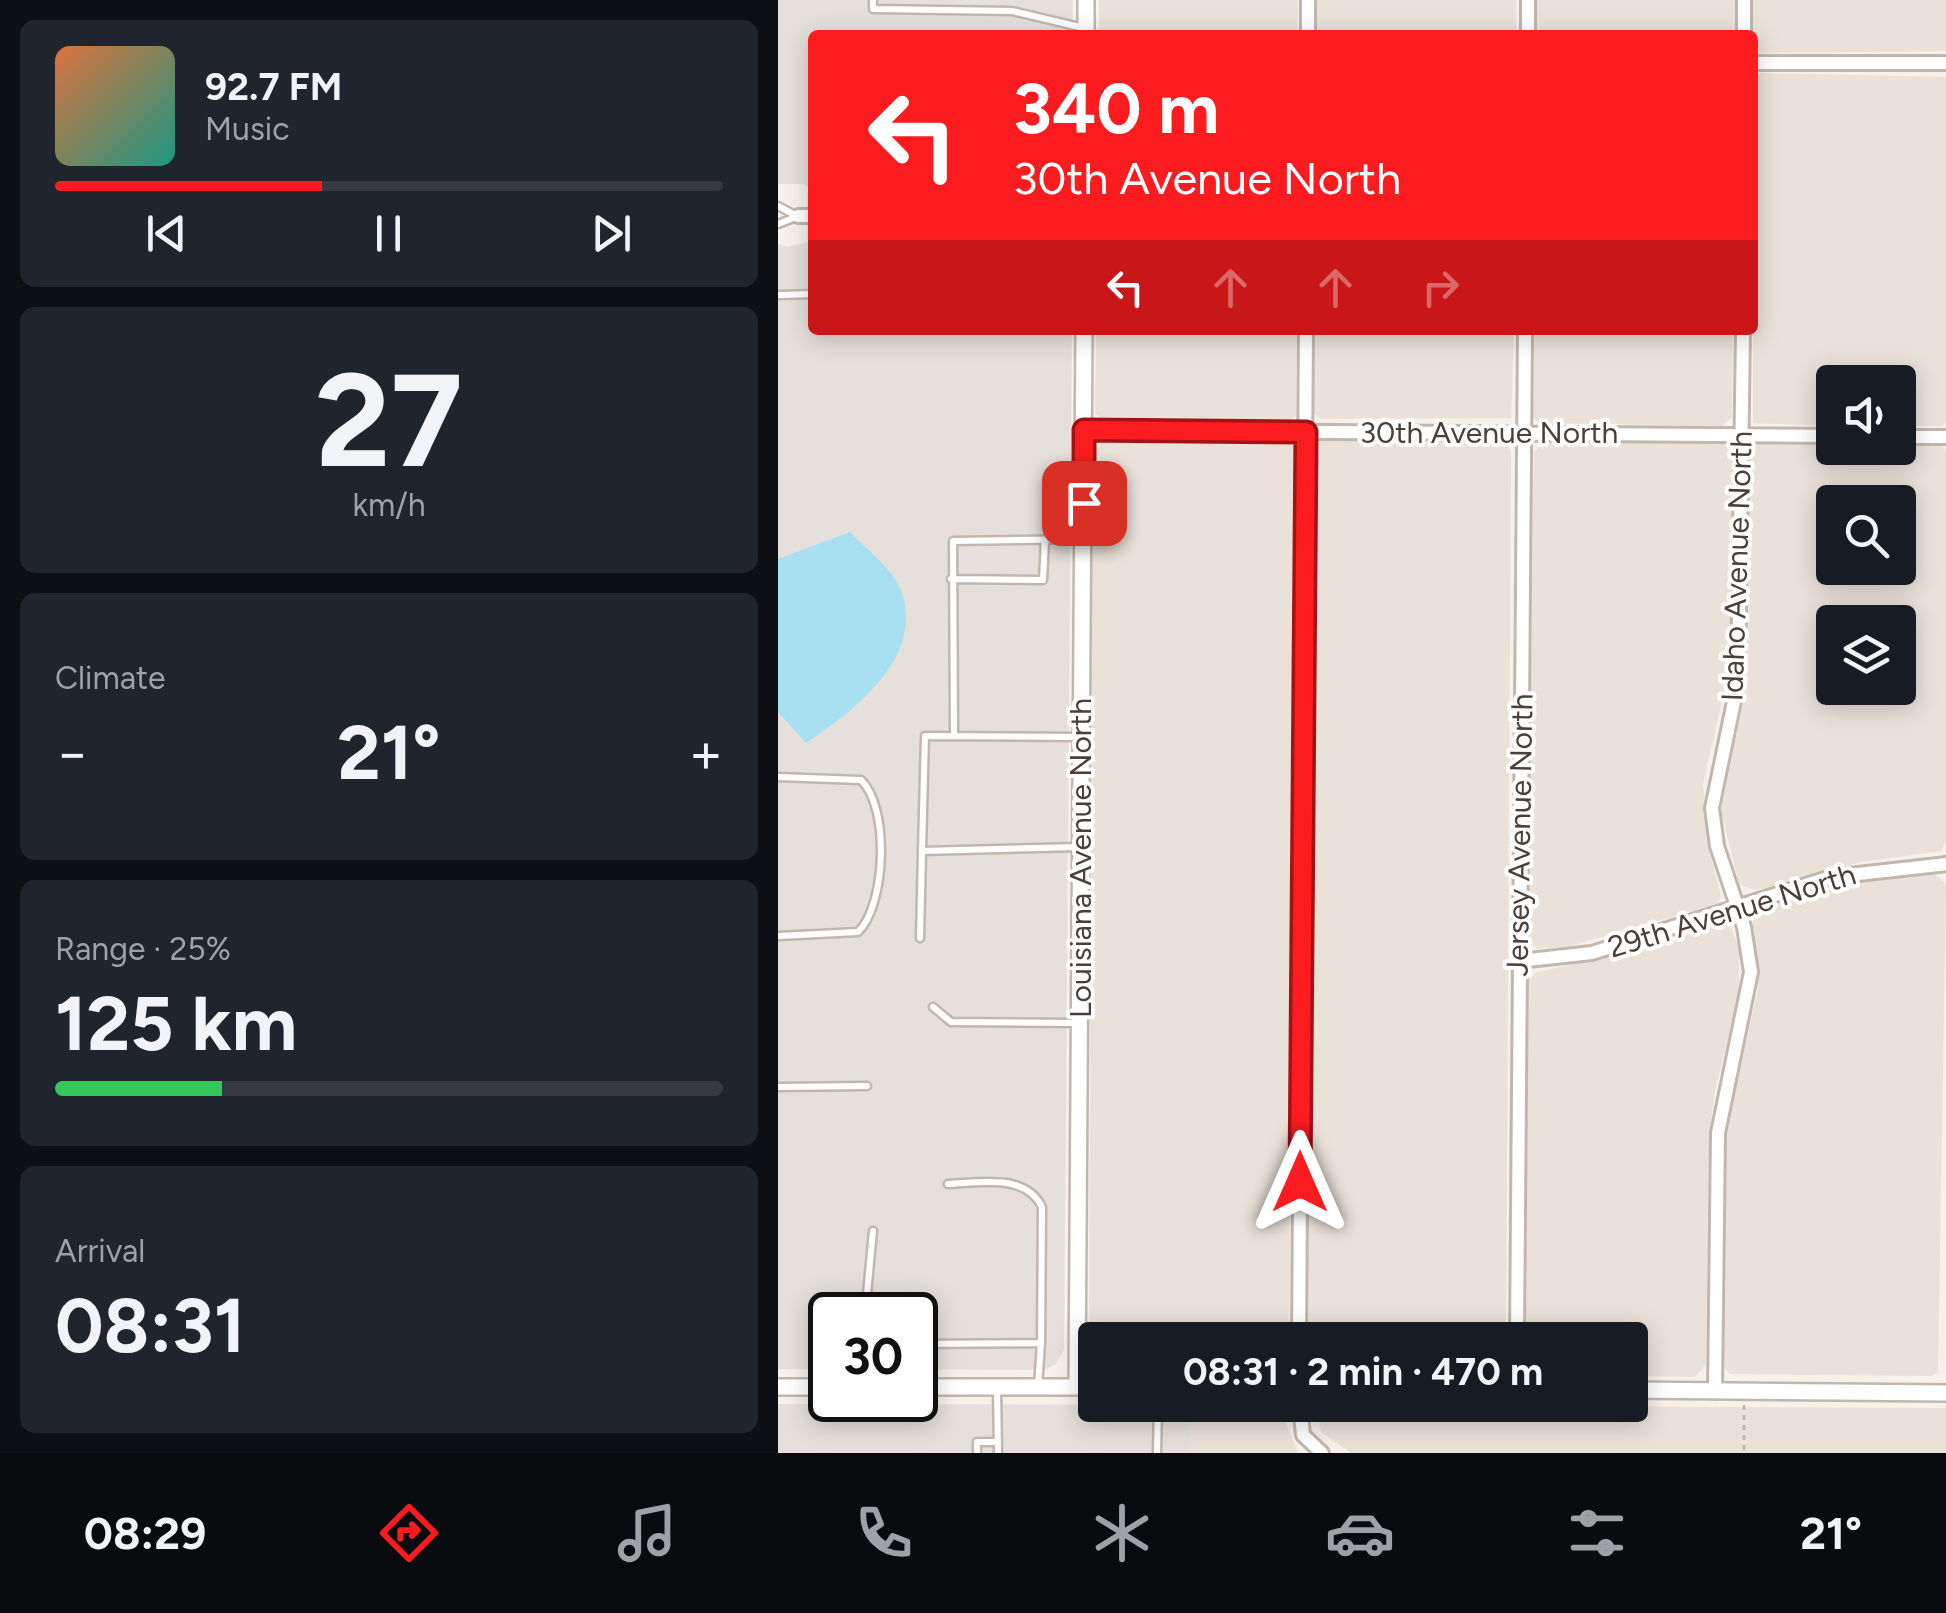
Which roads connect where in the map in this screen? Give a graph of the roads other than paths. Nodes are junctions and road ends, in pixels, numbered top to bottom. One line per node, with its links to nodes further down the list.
1 (873, 0): 6 (lane)
2 (1086, 0): 7 (street)
3 (1308, 0): 8 (street)
4 (1528, 0): 9 (street)
5 (1744, 0): 10 (street)
6 (1081, 30)
7 (1086, 30)
8 (1308, 30)
9 (1528, 30)
10 (1744, 30)
11 (1946, 63): 12 (street)
12 (1758, 64)
13 (778, 206): 14 (lane)
14 (798, 216): 15 (street); 16 (lane)
15 (808, 216)
16 (778, 224)
17 (808, 294): 18 (lane)
18 (778, 295)
19 (1084, 335): 23 (street, Louisiana Avenue North)
20 (1306, 335): 24 (street)
21 (1525, 335): 25 (street, Jersey Avenue North)
22 (1743, 335): 26 (street, Idaho Avenue North)
23 (1084, 430): 24 (street, 30th Avenue North); 31 (street, Louisiana Avenue North)
24 (1306, 432): 25 (street, 30th Avenue North); 50 (street)
25 (1524, 434): 26 (street, 30th Avenue North); 42 (street, Jersey Avenue North)
26 (1742, 435): 27 (street, 30th Avenue North); 39 (street, Idaho Avenue North)
27 (1816, 436)
28 (1916, 437): 29 (street)
29 (1946, 437)
30 (1045, 540): 31 (lane); 32 (lane); 32 (lane)
31 (1083, 540): 34 (street, Louisiana Avenue North)
32 (950, 579): 33 (lane)
33 (954, 734): 34 (lane); 37 (lane)
34 (1082, 737): 36 (street, Louisiana Avenue North)
35 (778, 777): 40 (lane)
36 (1081, 847): 37 (lane); 44 (street, Louisiana Avenue North)
37 (922, 850): 41 (lane)
38 (1946, 864): 39 (street, 29th Avenue North)
39 (1736, 906): 42 (street, 29th Avenue North); 61 (street, Idaho Avenue North)
40 (778, 936)
41 (920, 938)
42 (1519, 961): 51 (street, Jersey Avenue North)
43 (933, 1007): 44 (lane)
44 (1080, 1023): 59 (street, Louisiana Avenue North)
45 (867, 1086): 46 (lane)
46 (778, 1087)
47 (948, 1184): 53 (lane)
48 (874, 1231): 49 (lane)
49 (867, 1292)
50 (1300, 1322)
51 (1517, 1322)
52 (938, 1344): 53 (lane)
53 (1041, 1344): 58 (lane)
54 (778, 1387): 55 (street)
55 (808, 1387)
56 (938, 1387): 57 (street)
57 (997, 1387): 58 (street); 65 (lane)
58 (1038, 1387): 59 (street)
59 (1077, 1387)
60 (1648, 1390): 61 (street)
61 (1715, 1392): 62 (street)
62 (1946, 1393)
63 (1158, 1422): 68 (lane)
64 (1302, 1422): 69 (street)
65 (998, 1442): 66 (lane); 67 (lane)
66 (977, 1453)
67 (998, 1453)
68 (1157, 1453)
69 (1322, 1453)

